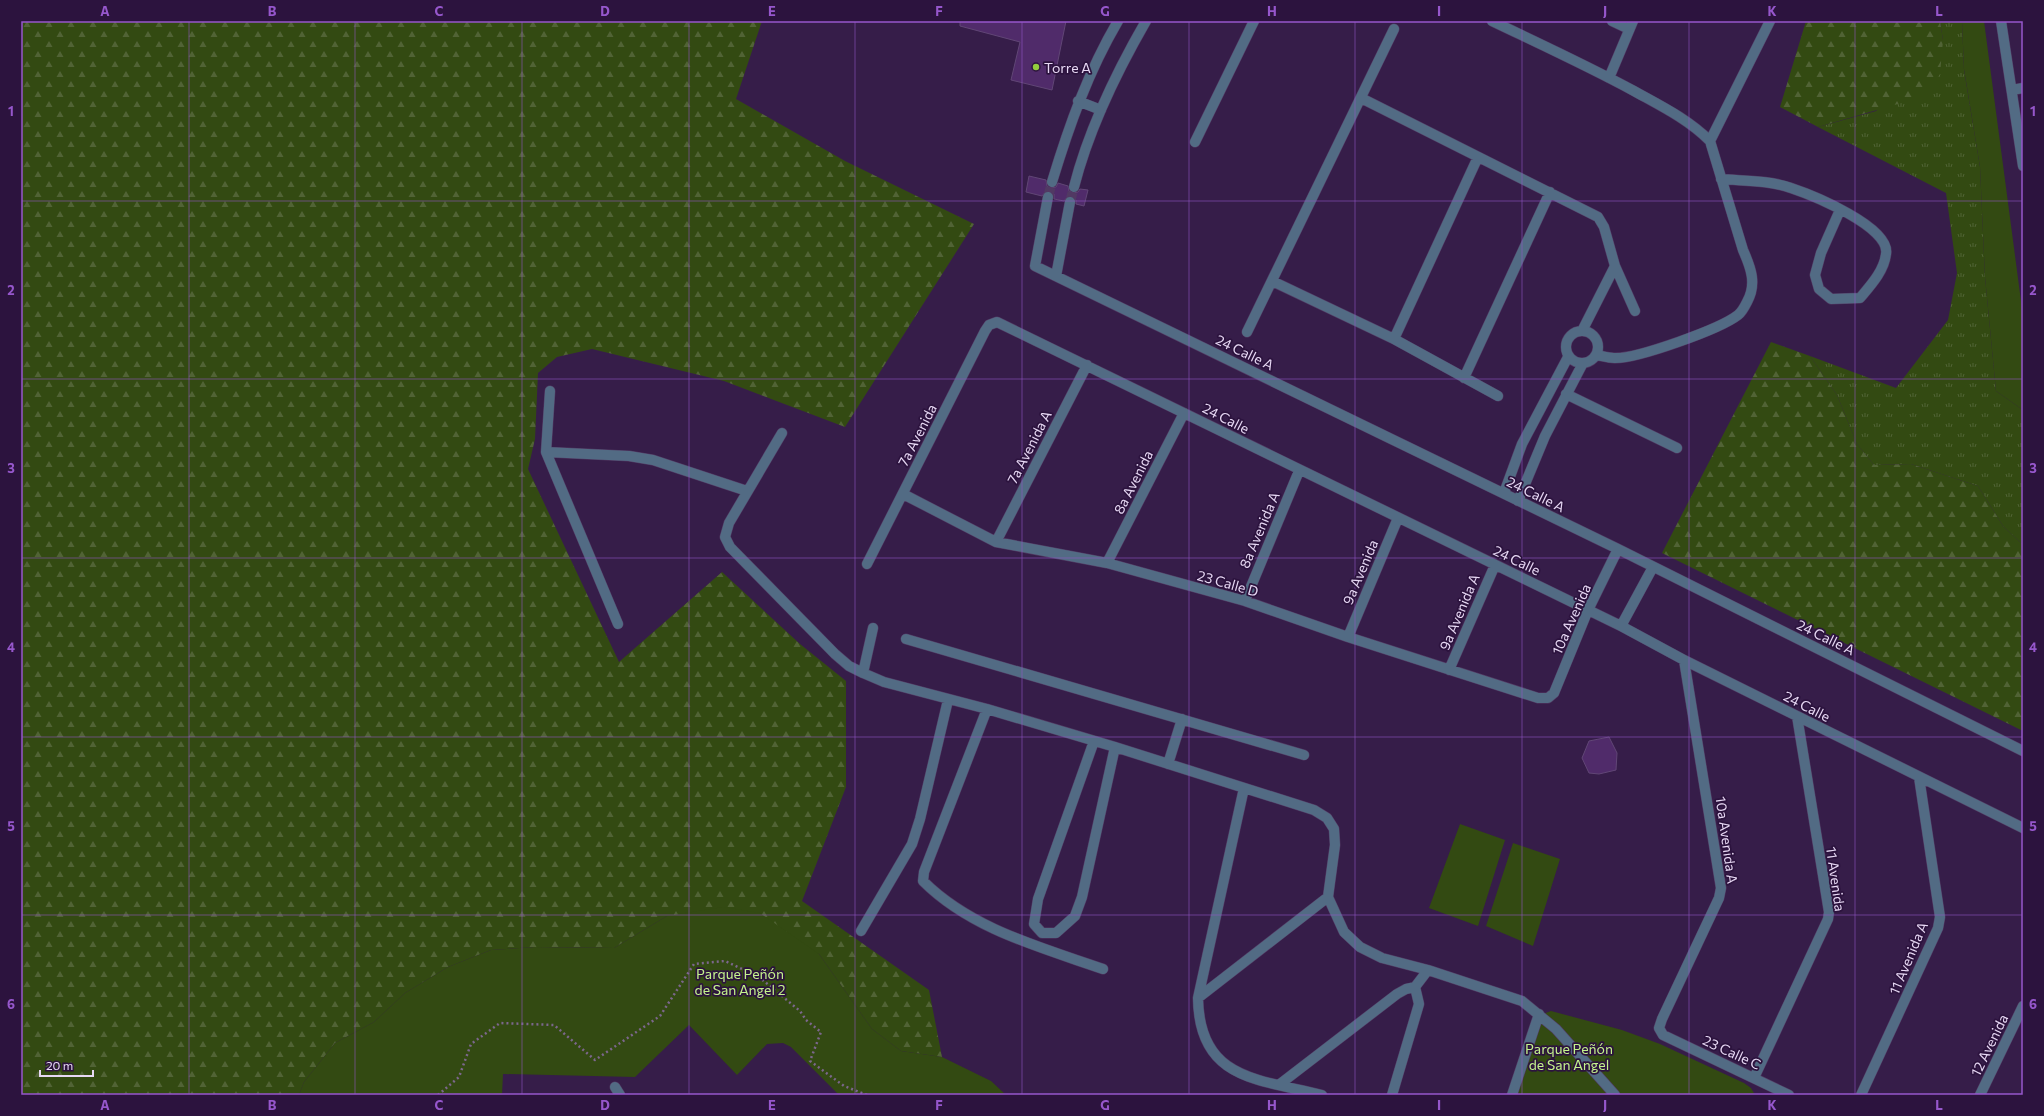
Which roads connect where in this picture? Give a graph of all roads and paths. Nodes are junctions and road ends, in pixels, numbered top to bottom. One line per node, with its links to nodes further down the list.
1 (1118, 21): 14 (street)
2 (1146, 21): 15 (street)
3 (1254, 21): 17 (street)
4 (1492, 21): 10 (street)
5 (1612, 21): 8 (street)
6 (1770, 21): 16 (street)
7 (2001, 21): 12 (street)
8 (1631, 25): 10 (street)
9 (1394, 29): 13 (street)
10 (1609, 78): 16 (street)
11 (2023, 88): 12 (street)
12 (2012, 90): 19 (street)
13 (1361, 98): 18 (street); 29 (street)
14 (1078, 101): 15 (street); 21 (street)
15 (1101, 110): 22 (street)
16 (1710, 141): 20 (street)
17 (1195, 142)
18 (1478, 156): 23 (street); 34 (street)
19 (2023, 166)
20 (1721, 179): 26 (street); 35 (street)
21 (1052, 182)
22 (1074, 187)
23 (1550, 192): 27 (street); 39 (street)
24 (1048, 197): 28 (street, 24 Calle A)
25 (1070, 202): 28 (street)
26 (1840, 210): 26 (street)
27 (1615, 266): 30 (street); 32 (street)
28 (1056, 276): 49 (street, 24 Calle A)
29 (1272, 281): 33 (street); 34 (street)
30 (1635, 311)
31 (997, 322): 38 (street, 24 Calle); 50 (street, 7a Avenida)
32 (1582, 331): 35 (street); 36 (street)
33 (1247, 332)
34 (1394, 340): 39 (street)
35 (1596, 354): 37 (street)
36 (1568, 357): 37 (street); 49 (street)
37 (1583, 363): 41 (street)
38 (1087, 365): 43 (street, 24 Calle); 53 (street, 7a Avenida A)
39 (1464, 378): 42 (street)
40 (550, 391): 46 (street)
41 (1566, 394): 45 (street); 51 (street)
42 (1498, 396)
43 (1184, 413): 47 (street, 24 Calle); 55 (street, 8a Avenida)
44 (782, 432): 48 (street)
45 (1677, 448)
46 (546, 452): 48 (street); 61 (street)
47 (1299, 470): 52 (street, 24 Calle); 59 (street, 8a Avenida A)
48 (747, 491): 68 (street)
49 (1504, 493): 51 (street, 24 Calle A)
50 (903, 494): 53 (street, 23 Calle D); 56 (street, 7a Avenida)
51 (1518, 501): 54 (street, 24 Calle A)
52 (1398, 518): 57 (street, 24 Calle); 64 (street, 9a Avenida)
53 (996, 542): 55 (street, 23 Calle D)
54 (1618, 549): 58 (street, 24 Calle A); 60 (street, 10a Avenida)
55 (1107, 563): 59 (street, 23 Calle D)
56 (867, 564)
57 (1495, 565): 60 (street, 24 Calle); 67 (street, 9a Avenida A)
58 (1653, 567): 62 (street); 76 (street, 24 Calle A)
59 (1245, 601): 64 (street, 23 Calle D)
60 (1588, 610): 62 (street, 24 Calle); 69 (street, 10a Avenida)
61 (618, 624)
62 (1622, 626): 66 (street, 24 Calle)
63 (873, 628): 68 (street)
64 (1348, 637): 67 (street, 23 Calle D)
65 (906, 639): 73 (street)
66 (1684, 660): 72 (street, 24 Calle); 90 (street, 10a Avenida A)
67 (1449, 670): 69 (street, 23 Calle D)
68 (862, 673): 70 (street)
69 (1548, 698)
70 (948, 700): 71 (street); 83 (street)
71 (987, 709): 74 (street); 84 (street)
72 (1797, 716): 79 (street, 24 Calle); 91 (street, 11 Avenida)
73 (1182, 719): 77 (street); 78 (street)
74 (1094, 741): 75 (street); 75 (street)
75 (1115, 747): 78 (street)
76 (2023, 751)
77 (1304, 755)
78 (1168, 764): 80 (street)
79 (1919, 777): 81 (street, 24 Calle); 100 (street, 11 Avenida A)
80 (1244, 788): 82 (street); 87 (street)
81 (2023, 828)
82 (1328, 897): 85 (street); 87 (street)
83 (861, 931)
84 (1103, 969)
85 (1428, 970): 86 (street); 89 (street)
86 (1415, 987): 92 (street); 96 (street)
87 (1198, 998): 92 (street)
88 (2023, 1006): 101 (street, 12 Avenida)
89 (1539, 1014): 97 (street); 98 (street)
90 (1663, 1035): 91 (street, 23 Calle C)
91 (1754, 1078): 99 (street, 23 Calle C)
92 (1280, 1084): 95 (street)
93 (438, 1095): 94 (path)
94 (867, 1095)
95 (1322, 1095)
96 (1392, 1095)
97 (1512, 1095)
98 (1616, 1095)
99 (1789, 1095)
100 (1861, 1095)
101 (1980, 1095)

